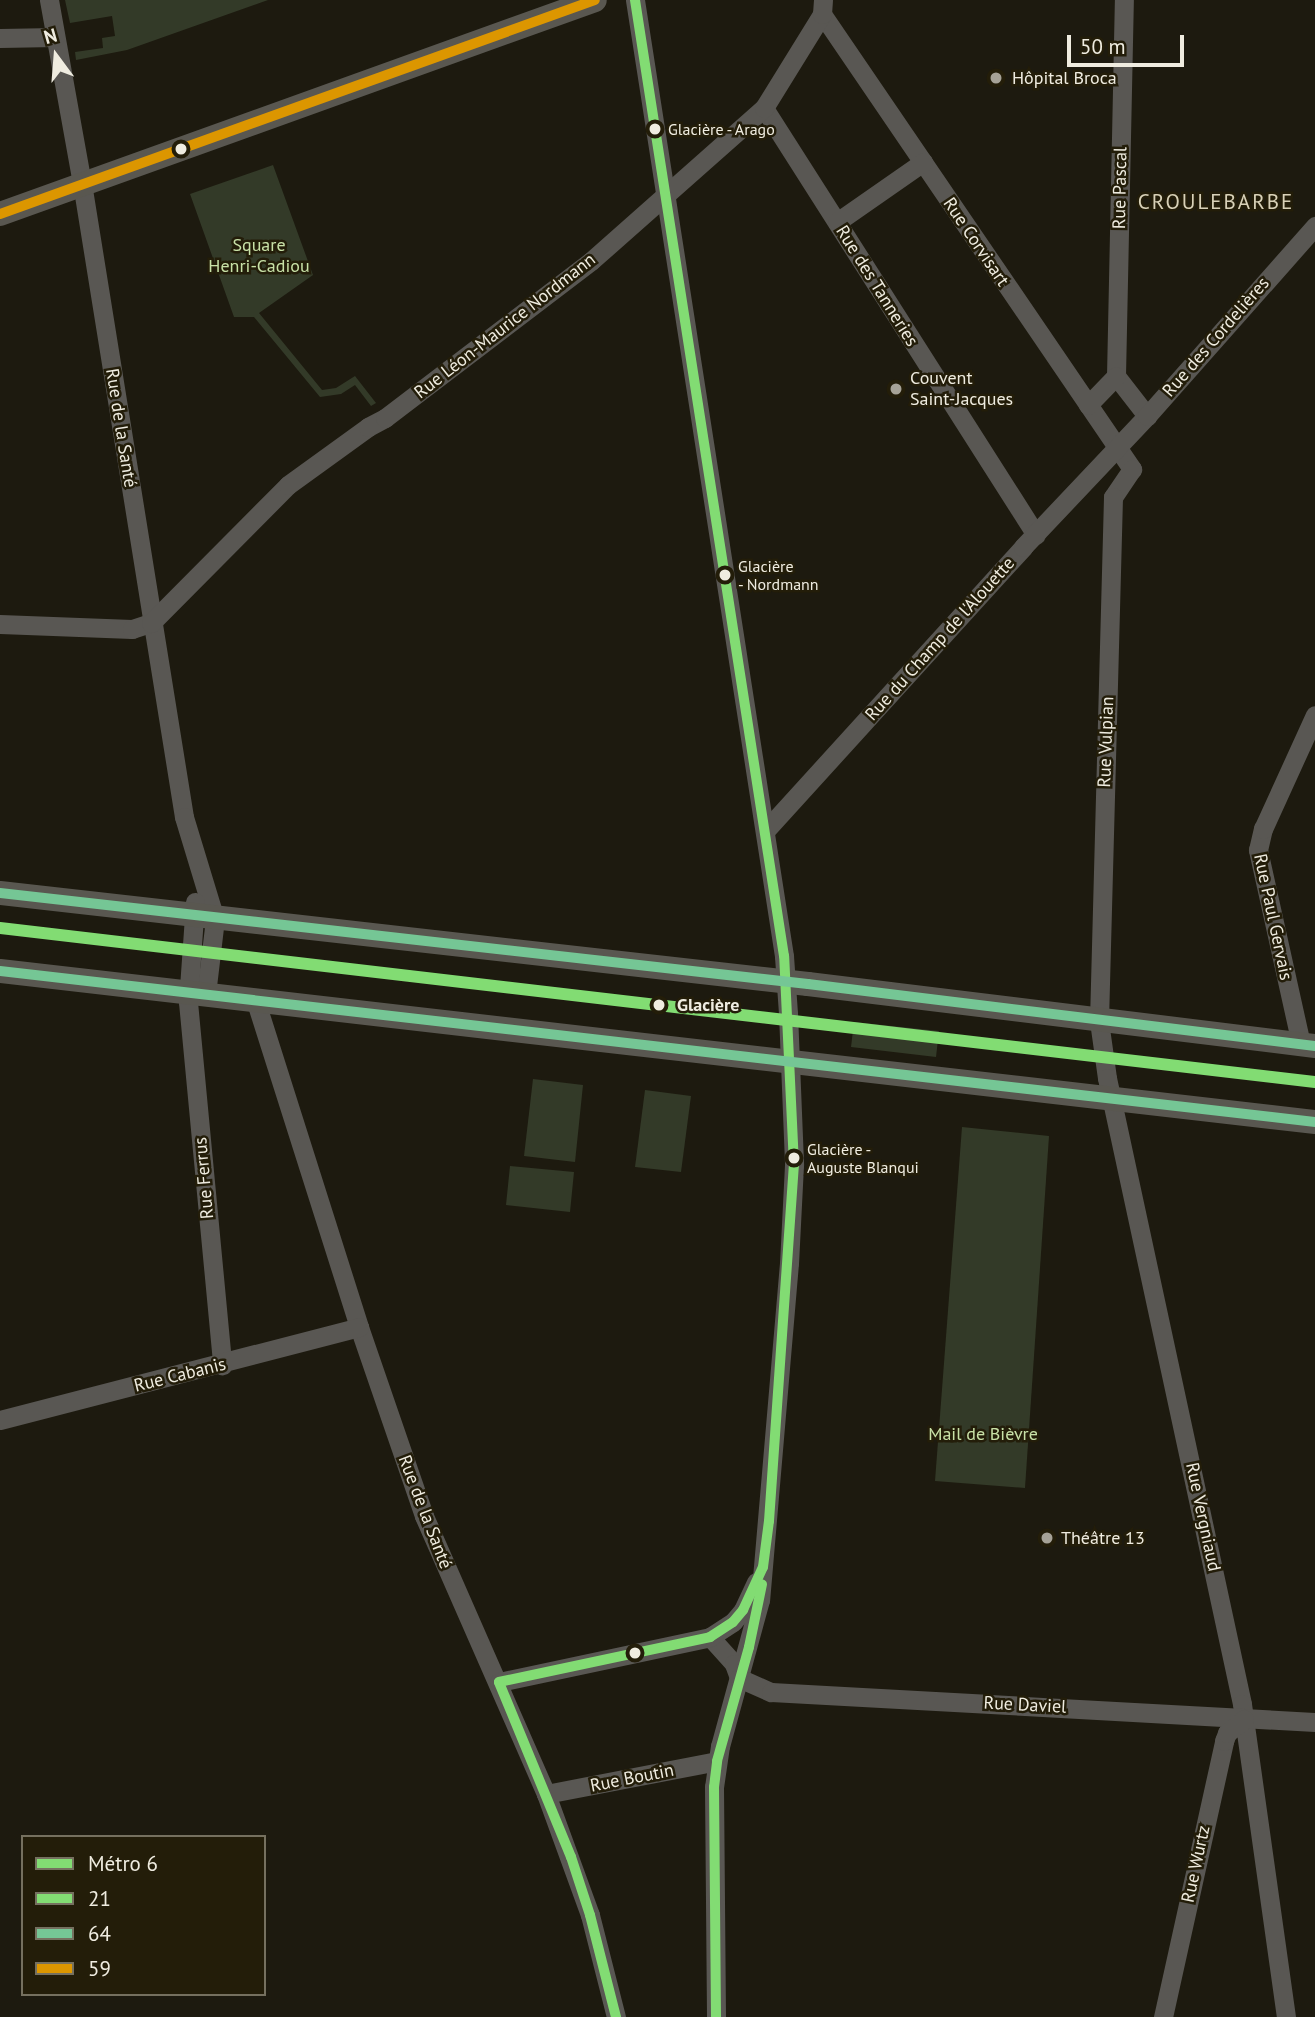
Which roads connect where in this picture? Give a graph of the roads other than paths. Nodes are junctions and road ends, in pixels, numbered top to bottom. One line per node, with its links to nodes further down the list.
1 (49, 0): 7 (street, Rue de la Santé)
2 (595, 0): 10 (main road)
3 (635, 0): 11 (street)
4 (1124, 0): 15 (street, Rue Pascal)
5 (822, 7): 8 (street, Rue Léon-Maurice Nordmann); 9 (street, Rue Corvisart)
6 (0, 37): 7 (street)
7 (55, 37): 10 (street, Rue de la Santé)
8 (764, 108): 11 (street, Rue Léon-Maurice Nordmann); 13 (street, Rue des Tanneries)
9 (923, 162): 13 (street); 16 (street, Rue Corvisart)
10 (82, 183): 12 (main road); 21 (street, Rue de la Santé)
11 (665, 193): 21 (street, Rue Léon-Maurice Nordmann); 24 (street)
12 (0, 214)
13 (837, 222): 20 (street, Rue des Tanneries)
14 (1315, 226): 17 (street, Rue des Cordelières)
15 (1116, 376): 16 (street); 17 (street)
16 (1088, 405): 18 (street, Rue Corvisart)
17 (1147, 416): 18 (street, Rue des Cordelières)
18 (1116, 447): 19 (street, Rue Corvisart); 20 (street, Rue du Champ de l'Alouette)
19 (1132, 469): 31 (street, Rue Vulpian)
20 (1036, 535): 24 (street, Rue du Champ de l'Alouette)
21 (151, 623): 22 (street); 26 (street, Rue de la Santé)
22 (0, 624)
23 (1315, 715): 32 (street, Rue Paul Gervais)
24 (765, 831): 28 (street)
25 (0, 893): 26 (main road)
26 (205, 917): 28 (main road); 29 (street, Rue Ferrus)
27 (0, 971): 29 (main road)
28 (786, 982): 31 (main road); 33 (street)
29 (197, 993): 30 (main road); 37 (street, Rue Ferrus)
30 (255, 999): 33 (main road); 36 (street, Rue de la Santé)
31 (1099, 1021): 32 (main road); 34 (street, Rue Vergniaud)
32 (1308, 1045)
33 (789, 1061): 34 (main road); 39 (street)
34 (1112, 1098): 35 (main road); 43 (street, Rue Vergniaud)
35 (1315, 1122)
36 (359, 1327): 37 (street, Rue Cabanis); 42 (street, Rue de la Santé)
37 (222, 1365): 38 (street, Rue Cabanis)
38 (0, 1420)
39 (763, 1567): 40 (street); 41 (street)
40 (710, 1637): 41 (street); 42 (street)
41 (739, 1678): 43 (street, Rue Daviel); 45 (street)
42 (499, 1682): 46 (street, Rue de la Santé)
43 (1244, 1718): 44 (street, Rue Daviel); 49 (street, Rue Wurtz); 50 (street, Rue Vergniaud)
44 (1315, 1722)
45 (717, 1761): 46 (street, Rue Boutin); 48 (street)
46 (547, 1794): 47 (street, Rue de la Santé)
47 (616, 2017)
48 (716, 2017)
49 (1163, 2017)
50 (1286, 2017)

